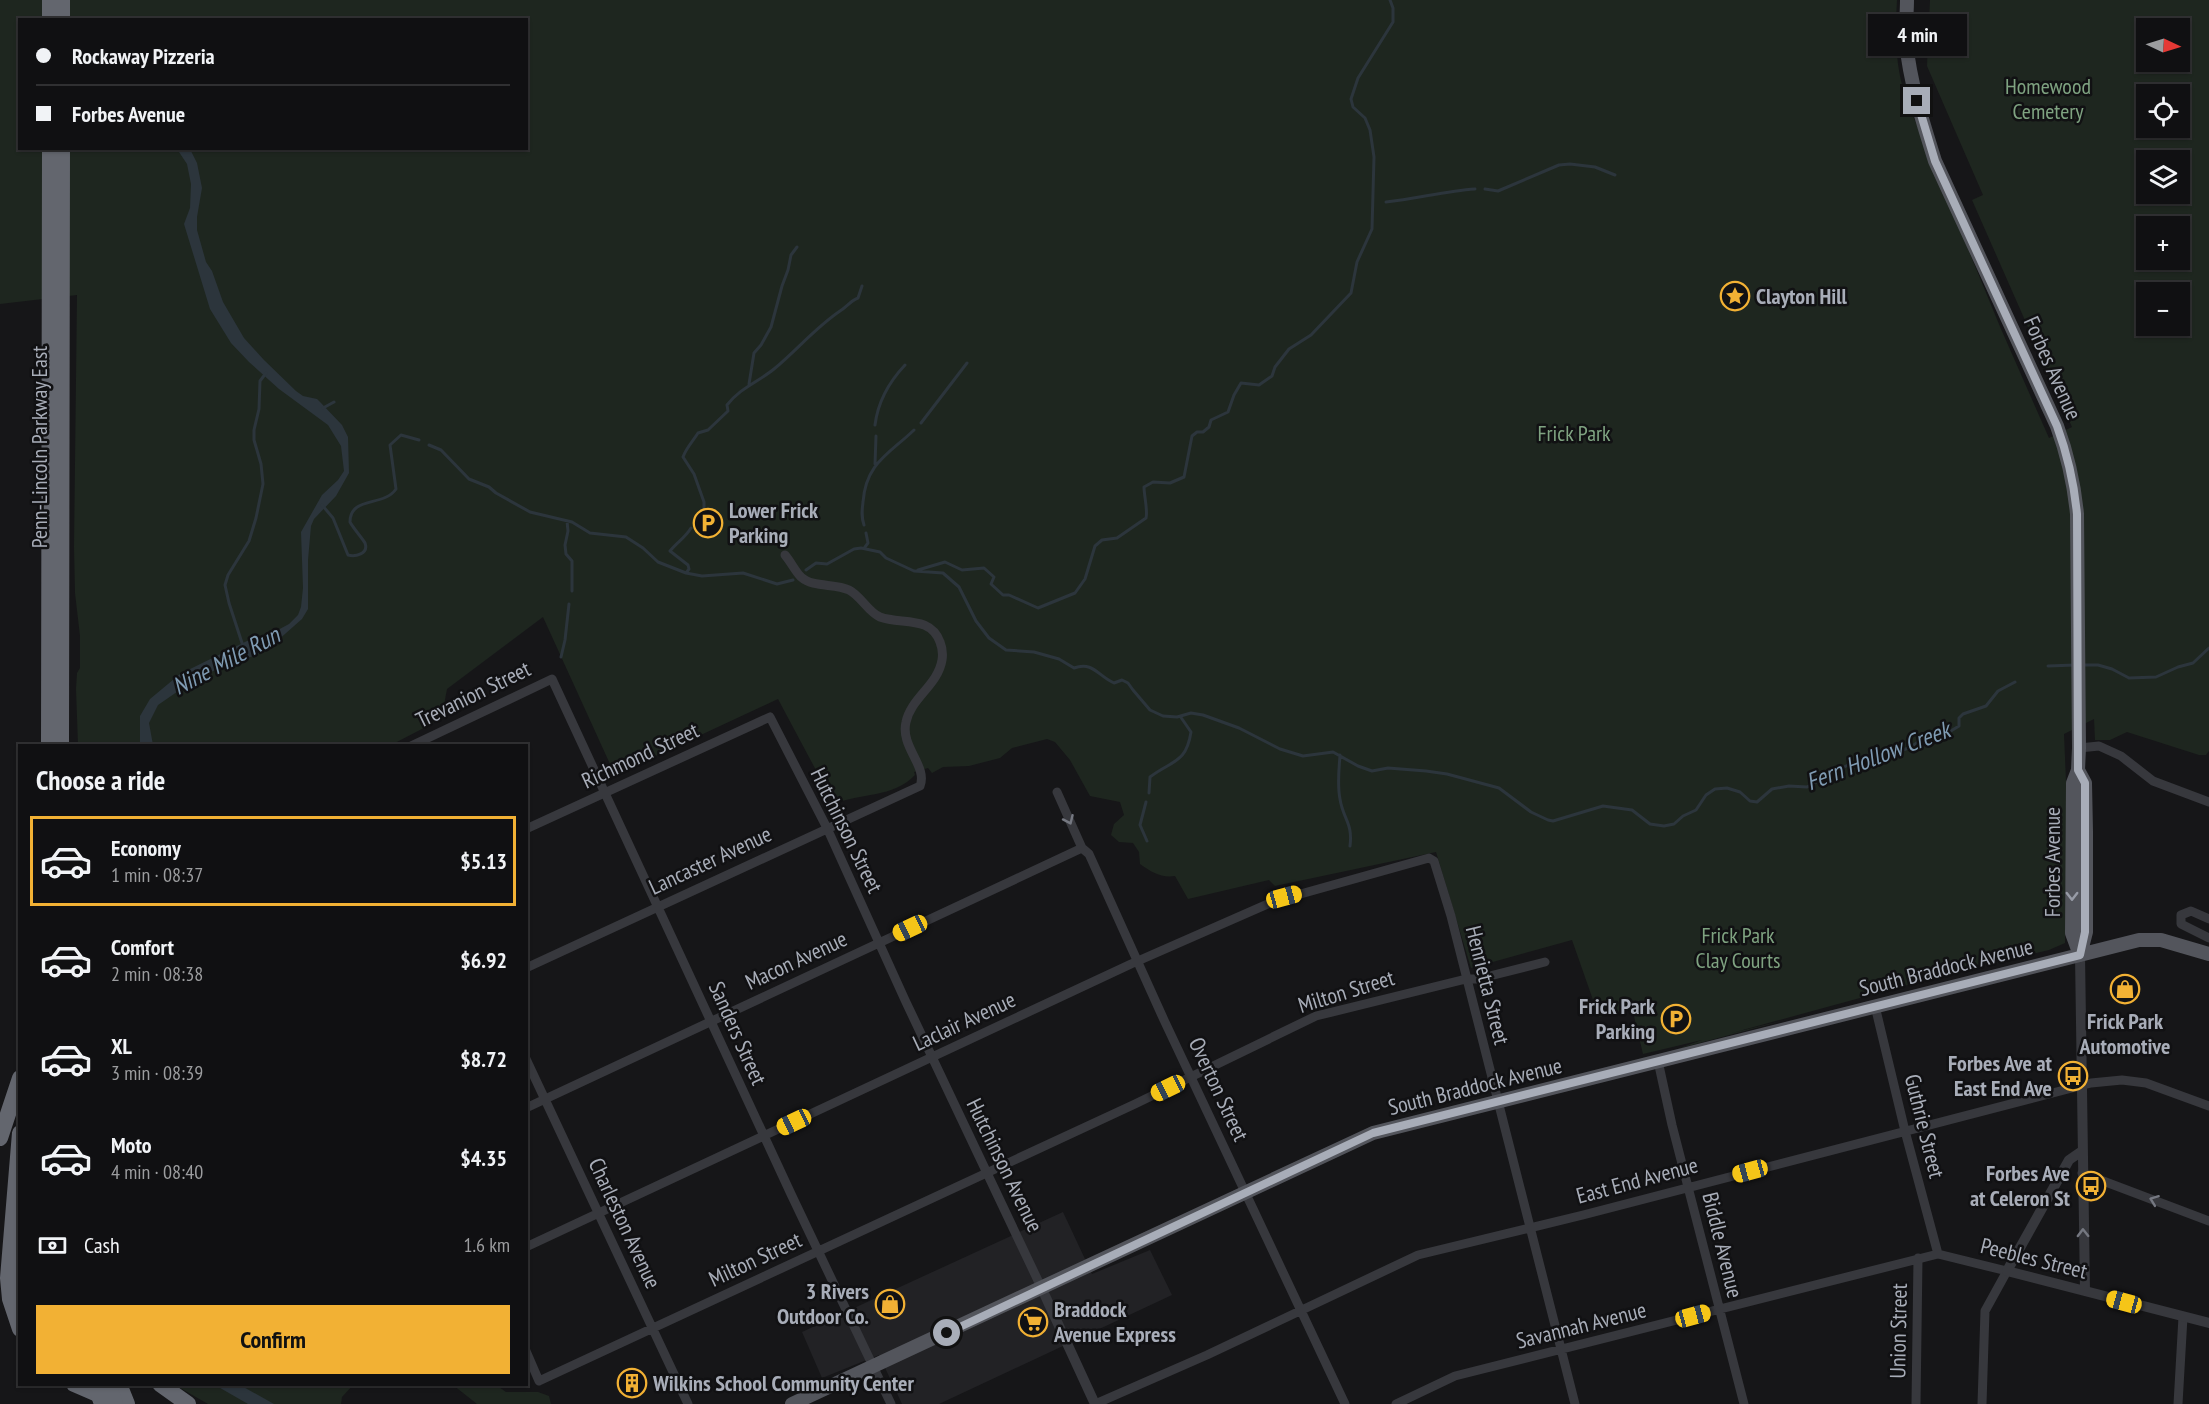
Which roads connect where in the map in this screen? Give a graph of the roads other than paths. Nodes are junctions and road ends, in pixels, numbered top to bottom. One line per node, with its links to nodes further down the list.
1 (1907, 0): 7 (main road, Forbes Avenue)
2 (50, 150): 8 (highway, Penn-Lincoln Parkway East)
3 (62, 150): 9 (highway, Penn-Lincoln Parkway East)
4 (785, 555): 16 (street, Lancaster Avenue)
5 (552, 679): 10 (street, Trevanion Street); 12 (street, Sanders Street)
6 (770, 717): 12 (street, Richmond Street); 16 (street, Hutchinson Street)
7 (2079, 743): 11 (main road, Forbes Avenue); 14 (street)
8 (49, 744)
9 (61, 744)
10 (415, 744)
11 (2078, 770): 21 (main road, Forbes Avenue); 26 (main road, Forbes Avenue, one-way to 26)
12 (605, 792): 15 (street, Richmond Street); 19 (street, Sanders Street)
13 (1057, 792): 17 (street, Overton Street, one-way to 17)
14 (2209, 802)
15 (528, 828)
16 (827, 828): 19 (street, Lancaster Avenue); 23 (street, Hutchinson Street)
17 (1088, 848): 23 (street, Macon Avenue); 27 (street, Overton Street)
18 (1429, 858): 27 (street, Laclair Avenue); 30 (street, Henrietta Street)
19 (658, 905): 29 (street, Lancaster Avenue); 32 (street, Sanders Street)
20 (2209, 919): 22 (street)
21 (2085, 932): 24 (main road); 26 (main road, Forbes Avenue)
22 (2209, 938)
23 (879, 943): 32 (street, Macon Avenue); 33 (street, Hutchinson Street)
24 (2121, 944): 25 (main road, South Braddock Avenue); 26 (main road, South Braddock Avenue)
25 (2209, 954)
26 (2080, 955): 31 (main road, South Braddock Avenue); 38 (street, Forbes Avenue)
27 (1139, 961): 33 (street, Laclair Avenue); 36 (street, Overton Street)
28 (1545, 962): 30 (street, Milton Street)
29 (528, 967)
30 (1466, 979): 36 (street, Milton Street); 40 (street, Henrietta Street)
31 (1875, 1006): 34 (main road, South Braddock Avenue); 43 (street, Guthrie Street)
32 (712, 1021): 39 (street, Macon Avenue); 44 (street, Sanders Street)
33 (933, 1057): 44 (street, Laclair Avenue); 48 (street, Hutchinson Avenue)
34 (1658, 1061): 40 (main road, South Braddock Avenue); 50 (street, Biddle Avenue)
35 (528, 1063): 39 (street, Charleston Avenue)
36 (1192, 1077): 48 (street, Milton Street); 51 (street, Overton Street)
37 (18, 1084): 45 (highway)
38 (2082, 1086): 41 (street, East End Avenue); 43 (street, East End Avenue); 46 (street, Forbes Avenue)
39 (546, 1099): 42 (street, Macon Avenue); 52 (street, Charleston Avenue)
40 (1499, 1102): 51 (main road, South Braddock Avenue); 54 (street, Henrietta Street)
41 (2209, 1106)
42 (528, 1107)
43 (1905, 1131): 50 (street, East End Avenue); 57 (street, Guthrie Street)
44 (764, 1136): 52 (street, Laclair Avenue); 56 (street, Sanders Street)
45 (0, 1138)
46 (2082, 1151): 49 (street, Forbes Avenue); 59 (street)
47 (18, 1157): 65 (highway)
48 (986, 1173): 56 (street, Milton Street); 60 (street, Hutchinson Avenue)
49 (2082, 1173): 53 (street, one-way to 49); 61 (street, Forbes Avenue, one-way to 49)
50 (1688, 1187): 54 (street, East End Avenue); 63 (street, Biddle Avenue)
51 (1246, 1193): 60 (main road, South Braddock Avenue); 62 (street, Overton Street)
52 (599, 1214): 55 (street, Laclair Avenue); 67 (street, Charleston Avenue)
53 (2209, 1221)
54 (1530, 1227): 62 (street, East End Avenue); 68 (street, Henrietta Street)
55 (528, 1246)
56 (819, 1251): 67 (street, Milton Street); 70 (street, Sanders Street)
57 (1938, 1254): 58 (street, Peebles Street); 59 (street, Peebles Street)
58 (1918, 1258): 63 (street, Savannah Avenue); 89 (street, Union Street)
59 (2007, 1271): 61 (street, Peebles Street); 90 (street)
60 (1042, 1289): 70 (main road, South Braddock Avenue); 84 (street)
61 (2085, 1291): 64 (street, Peebles Street)
62 (1300, 1309): 84 (street, East End Avenue); 85 (street, Overton Street)
63 (1720, 1309): 68 (street, Savannah Avenue); 88 (street, Biddle Avenue)
64 (2184, 1317): 66 (street, Peebles Street); 91 (street)
65 (18, 1323)
66 (2209, 1323)
67 (653, 1328): 69 (street, Milton Street); 81 (street, Charleston Avenue)
68 (1561, 1350): 86 (street, Savannah Avenue); 87 (street, Henrietta Street)
69 (528, 1356)
70 (874, 1367): 82 (main road, South Braddock Avenue); 83 (street, Sanders Street)
71 (79, 1386): 78 (highway)
72 (96, 1386): 76 (highway, bridge)
73 (109, 1386): 77 (highway, bridge)
74 (120, 1386): 79 (highway)
75 (163, 1386): 80 (highway)
76 (102, 1404)
77 (115, 1404)
78 (121, 1404)
79 (127, 1404)
80 (188, 1404)
81 (688, 1404)
82 (792, 1404)
83 (891, 1404)
84 (1095, 1404)
85 (1345, 1404)
86 (1396, 1404)
87 (1575, 1404)
88 (1744, 1404)
89 (1916, 1404)
90 (1982, 1404)
91 (2178, 1404)

